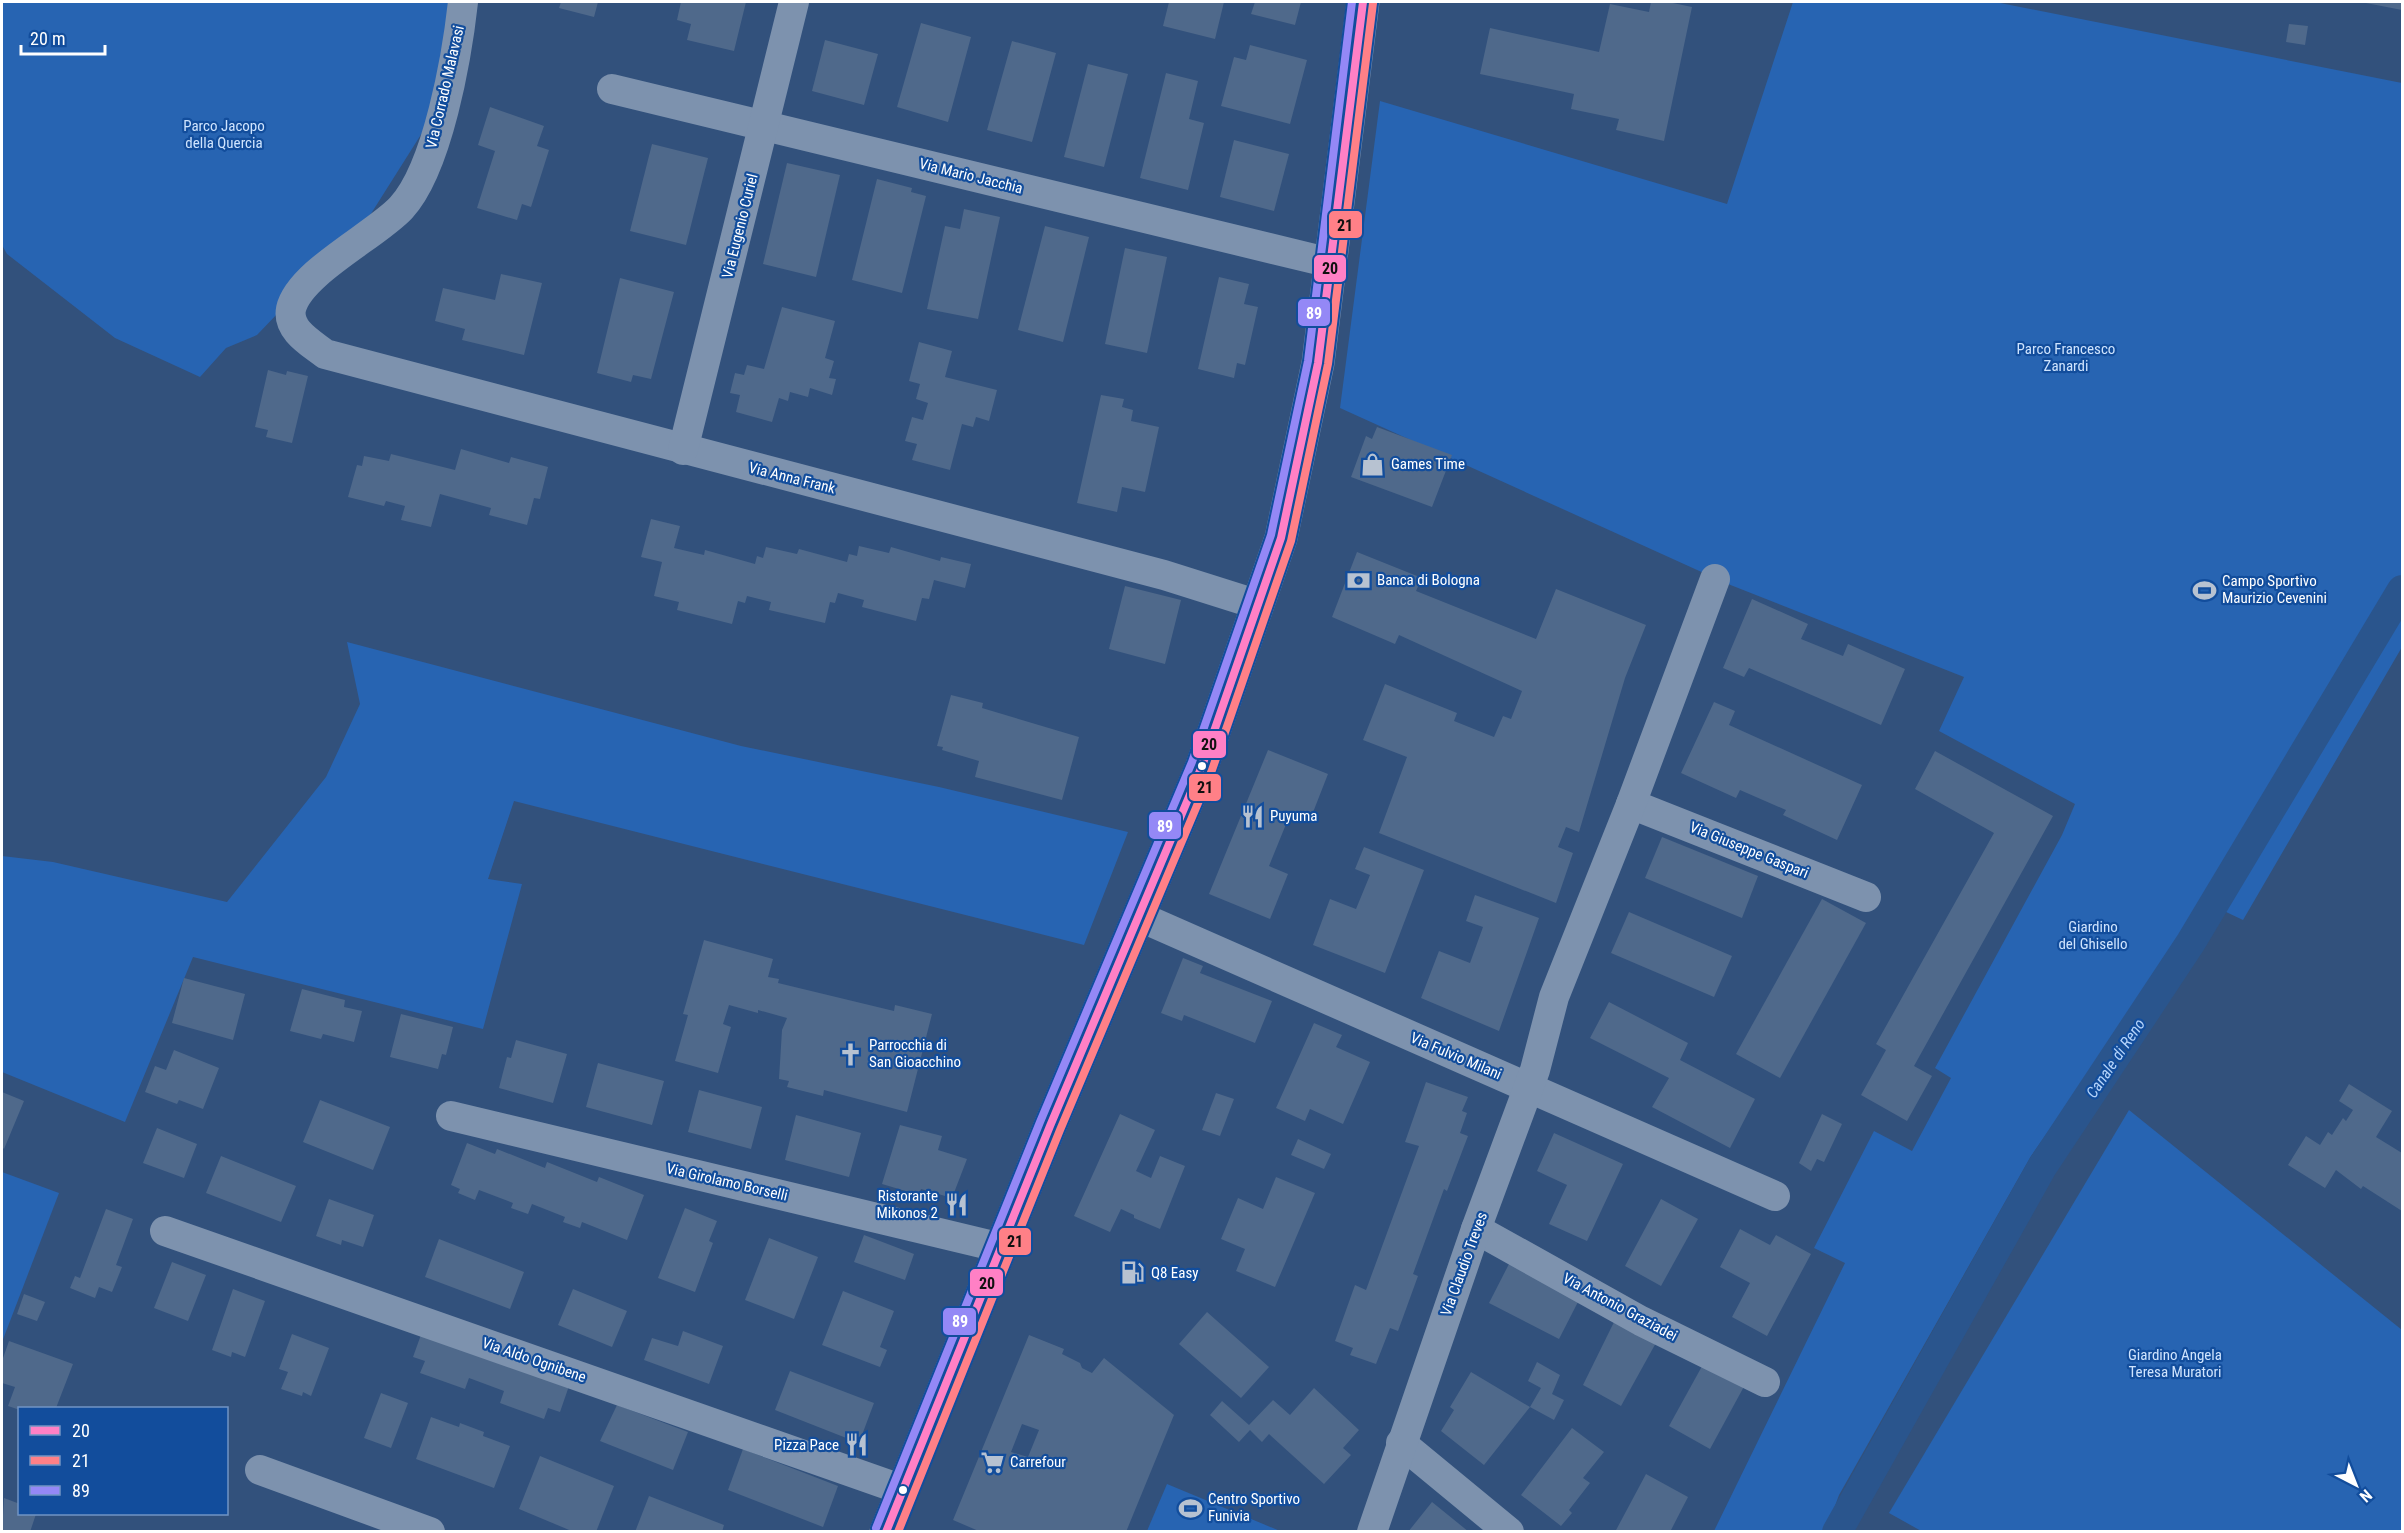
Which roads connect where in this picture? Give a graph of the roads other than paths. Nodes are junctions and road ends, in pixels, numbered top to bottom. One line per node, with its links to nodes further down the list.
1 (463, 2): 7 (street, Via Corrado Malavasi)
2 (794, 2): 5 (street, Via Eugenio Curiel)
3 (1363, 2): 6 (main road)
4 (612, 89): 5 (street, Via Mario Jacchia)
5 (765, 127): 6 (street, Via Mario Jacchia); 8 (street, Via Eugenio Curiel)
6 (1331, 263): 10 (main road)
7 (325, 354): 8 (street, Via Anna Frank)
8 (683, 450): 10 (street, Via Anna Frank)
9 (1715, 579): 11 (street)
10 (1259, 605): 13 (main road)
11 (1631, 804): 12 (street, Via Giuseppe Gaspari); 14 (street, Via Claudio Treves)
12 (1866, 897)
13 (1138, 916): 14 (street, Via Fulvio Milani); 19 (main road)
14 (1529, 1086): 16 (street, Via Fulvio Milani); 17 (street, Via Claudio Treves)
15 (451, 1116): 19 (street, Via Girolamo Borselli)
16 (1775, 1196)
17 (1476, 1228): 20 (street, Via Antonio Graziadei); 21 (street, Via Claudio Treves)
18 (165, 1231): 23 (street, Via Aldo Ognibene)
19 (1002, 1248): 23 (main road)
20 (1765, 1382)
21 (1401, 1443): 26 (street, Via Claudio Treves); 27 (street)
22 (260, 1470): 24 (street)
23 (903, 1490): 25 (main road)
24 (430, 1532)
25 (886, 1532)
26 (1372, 1532)
27 (1509, 1532)

